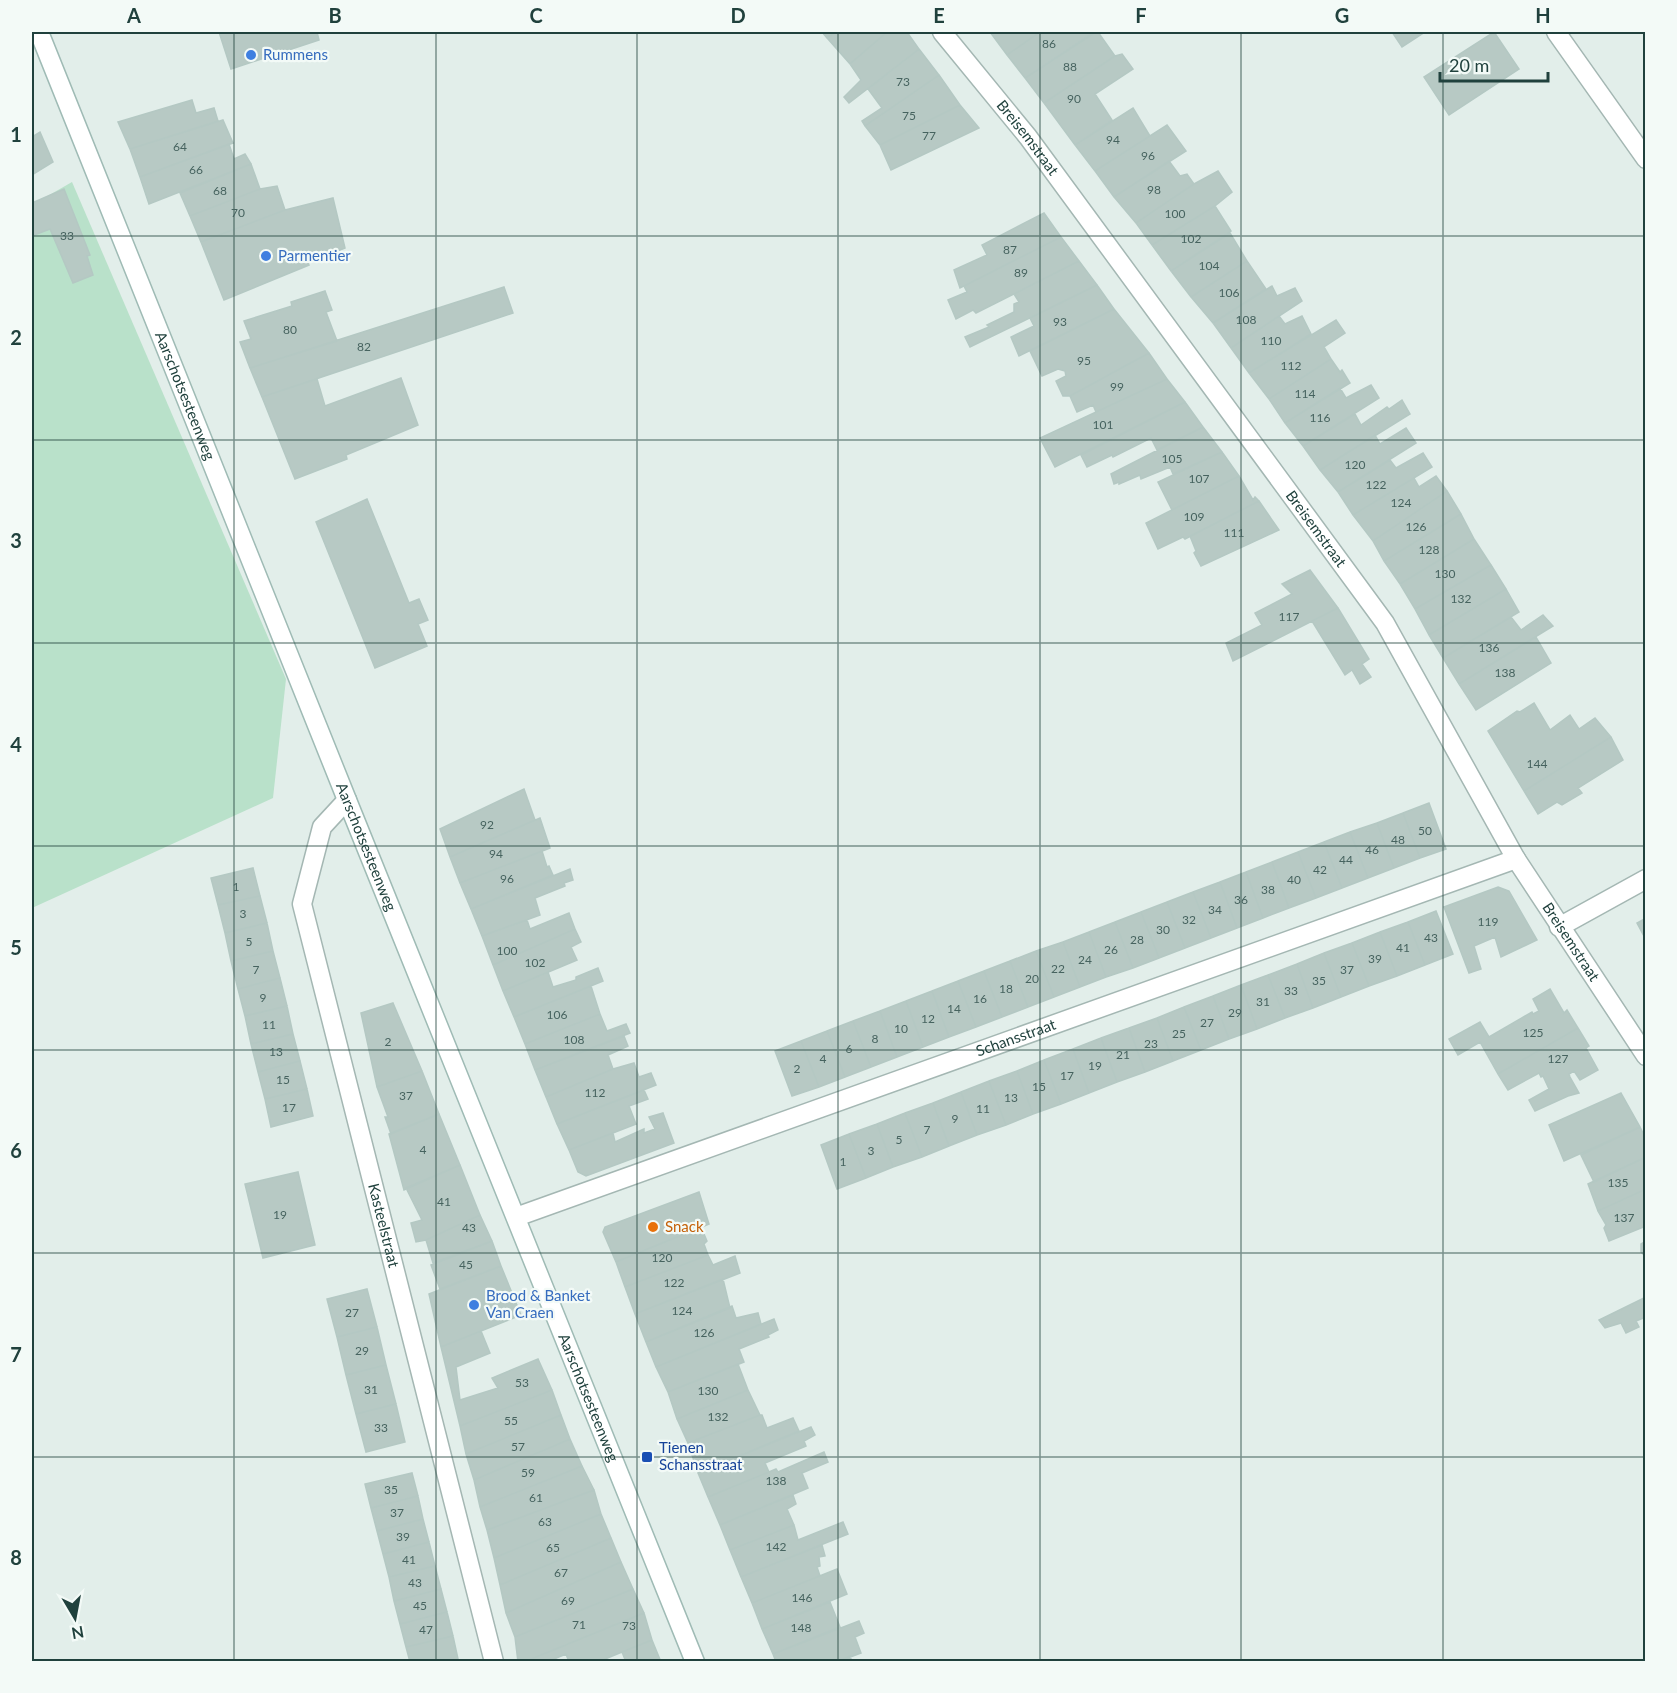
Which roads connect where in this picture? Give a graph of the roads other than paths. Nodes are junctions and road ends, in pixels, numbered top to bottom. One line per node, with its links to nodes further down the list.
1 (39, 32): 5 (street, Aarschotsesteenweg)
2 (942, 32): 6 (street, Breisemstraat)
3 (1556, 32): 4 (street)
4 (1646, 159)
5 (347, 800): 10 (street, Aarschotsesteenweg); 11 (street, Kasteelstraat)
6 (1516, 860): 8 (street, Breisemstraat); 10 (street, Schansstraat)
7 (1646, 879): 8 (street)
8 (1559, 927): 9 (street, Breisemstraat)
9 (1646, 1056)
10 (516, 1217): 12 (street, Aarschotsesteenweg)
11 (494, 1662)
12 (696, 1662)

